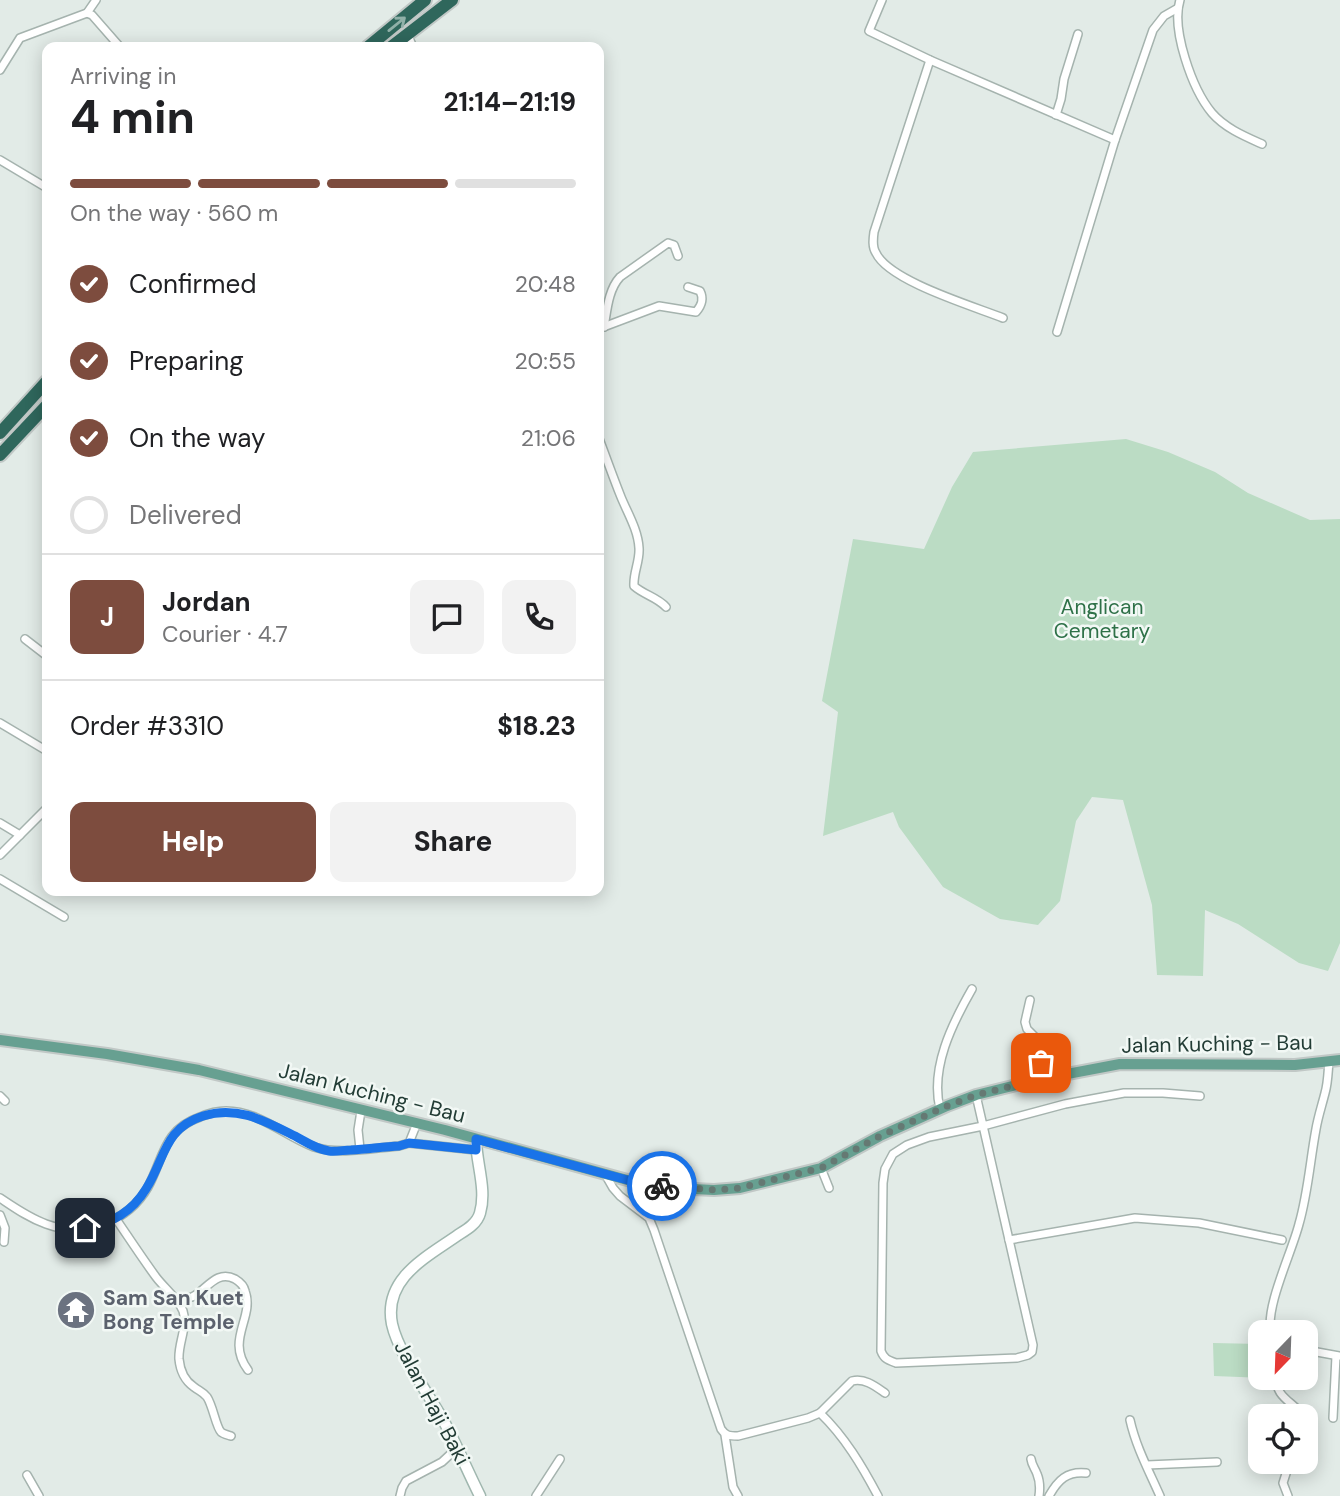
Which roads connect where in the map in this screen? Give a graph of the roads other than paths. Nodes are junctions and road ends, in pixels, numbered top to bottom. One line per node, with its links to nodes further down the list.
1 (96, 0): 6 (street)
2 (425, 0): 10 (highway, one-way to 2)
3 (452, 0): 7 (highway)
4 (882, 0): 13 (street)
5 (1179, 4): 16 (street); 17 (street)
6 (87, 13): 9 (street); 14 (street)
7 (407, 34): 11 (highway); 12 (street)
8 (1078, 34): 15 (street)
9 (116, 42)
10 (374, 42)
11 (397, 42)
12 (411, 42)
13 (930, 60): 15 (street); 23 (street)
14 (0, 70)
15 (1056, 115): 16 (street)
16 (1115, 141): 25 (street)
17 (1262, 144)
18 (0, 160): 19 (street)
19 (42, 185)
20 (678, 256): 22 (street)
21 (688, 287): 24 (street)
22 (604, 318)
23 (1003, 318)
24 (604, 327)
25 (1057, 332)
26 (42, 387): 28 (highway)
27 (42, 415): 30 (highway)
28 (0, 433)
29 (604, 452): 31 (street)
30 (0, 455)
31 (666, 607)
32 (25, 639): 33 (street)
33 (42, 652)
34 (0, 723): 35 (street)
35 (42, 748)
36 (42, 813): 38 (street)
37 (0, 823): 38 (street)
38 (20, 835): 39 (street)
39 (0, 855)
40 (0, 879): 41 (street)
41 (64, 917)
42 (972, 989): 49 (street)
43 (1030, 1000): 46 (street)
44 (0, 1040): 50 (main road, Jalan Kuching - Bau)
45 (1335, 1061): 46 (main road, Jalan Kuching - Bau); 66 (street)
46 (1041, 1079): 47 (main road, Jalan Kuching - Bau)
47 (976, 1095): 49 (main road, Jalan Kuching - Bau); 52 (street)
48 (1200, 1096): 52 (street)
49 (940, 1109): 56 (main road, Jalan Kuching - Bau)
50 (361, 1111): 51 (main road, Jalan Kuching - Bau); 55 (street)
51 (417, 1123): 53 (street); 54 (main road, Jalan Kuching - Bau)
52 (983, 1126): 62 (street); 62 (street)
53 (409, 1143): 54 (street); 55 (street)
54 (476, 1144): 57 (main road, Jalan Kuching - Bau); 78 (street, Jalan Haji Baki)
55 (360, 1149): 61 (street)
56 (821, 1168): 57 (main road, Jalan Kuching - Bau); 58 (street)
57 (605, 1174): 76 (street)
58 (829, 1188)
59 (0, 1198): 61 (street)
60 (0, 1215): 64 (street)
61 (116, 1219): 65 (street)
62 (1009, 1240): 63 (street)
63 (1282, 1240)
64 (4, 1242)
65 (175, 1297): 69 (street); 77 (street)
66 (1269, 1320)
67 (1318, 1352): 68 (street)
68 (1338, 1356): 74 (street)
69 (248, 1370)
70 (1279, 1390): 72 (street)
71 (885, 1393): 73 (street)
72 (1291, 1404)
73 (820, 1413): 76 (street); 91 (street)
74 (1333, 1418)
75 (1130, 1420): 82 (street)
76 (725, 1435): 90 (street)
77 (231, 1436)
78 (457, 1448): 87 (street); 88 (street, Jalan Haji Baki)
79 (1031, 1459): 92 (street)
80 (560, 1460): 89 (street)
81 (1217, 1462): 82 (street)
82 (1147, 1465): 94 (street)
83 (1086, 1474): 93 (street)
84 (1286, 1474): 95 (street)
85 (27, 1475): 86 (street)
86 (39, 1496)
87 (400, 1496)
88 (480, 1496)
89 (536, 1496)
90 (738, 1496)
91 (878, 1496)
92 (1039, 1496)
93 (1049, 1496)
94 (1160, 1496)
95 (1288, 1496)

